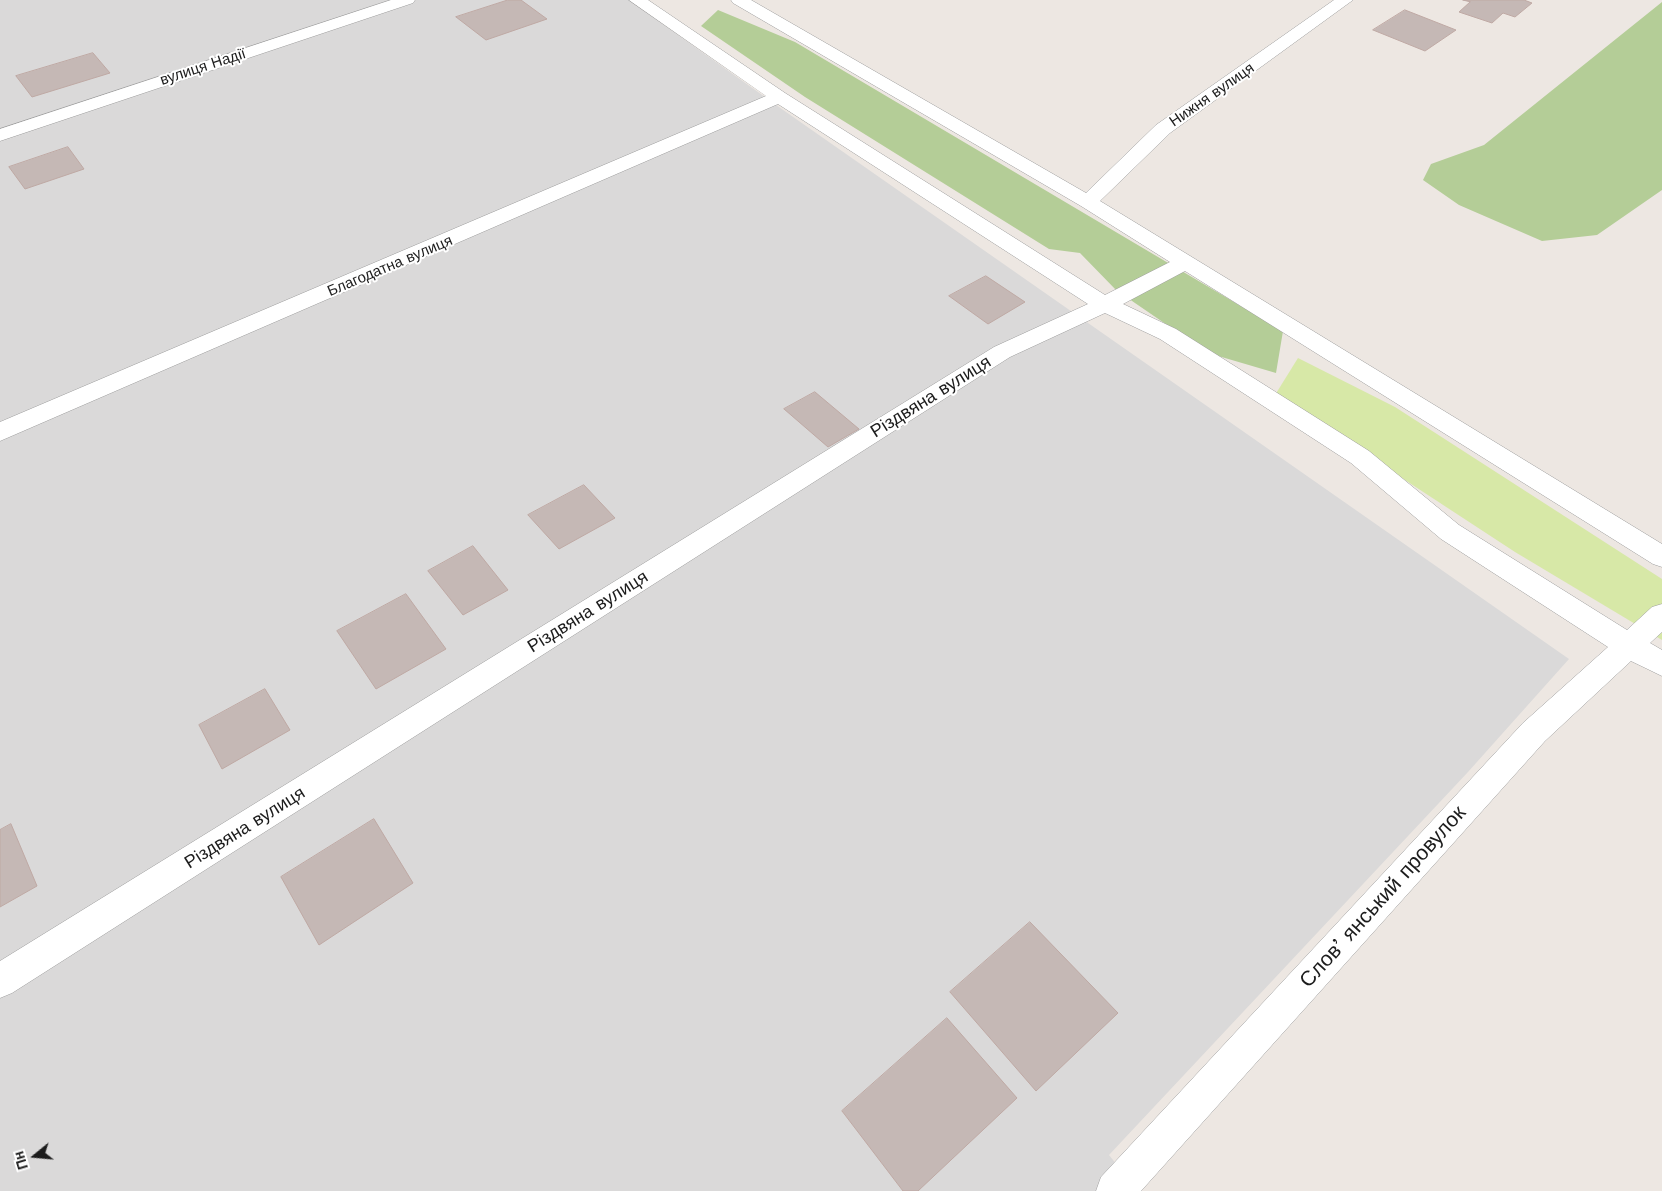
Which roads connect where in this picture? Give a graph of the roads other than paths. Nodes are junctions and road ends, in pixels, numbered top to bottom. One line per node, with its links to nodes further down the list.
1 (407, 0): 6 (street, вулиця Надії)
2 (637, 0): 5 (street)
3 (739, 0): 7 (street)
4 (1345, 0): 7 (street, Нижня вулиця)
5 (779, 97): 9 (street); 10 (street, Благодатна вулиця)
6 (0, 134)
7 (1088, 202): 8 (street)
8 (1186, 262): 9 (street, Різдвяна вулиця); 11 (street)
9 (1103, 303): 13 (street); 15 (street, Різдвяна вулиця)
10 (0, 432)
11 (1662, 557)
12 (1662, 615): 13 (street, Словʼянський провулок)
13 (1629, 646): 14 (street); 16 (street, Словʼянський провулок)
14 (1662, 664)
15 (0, 981)
16 (1115, 1191)

